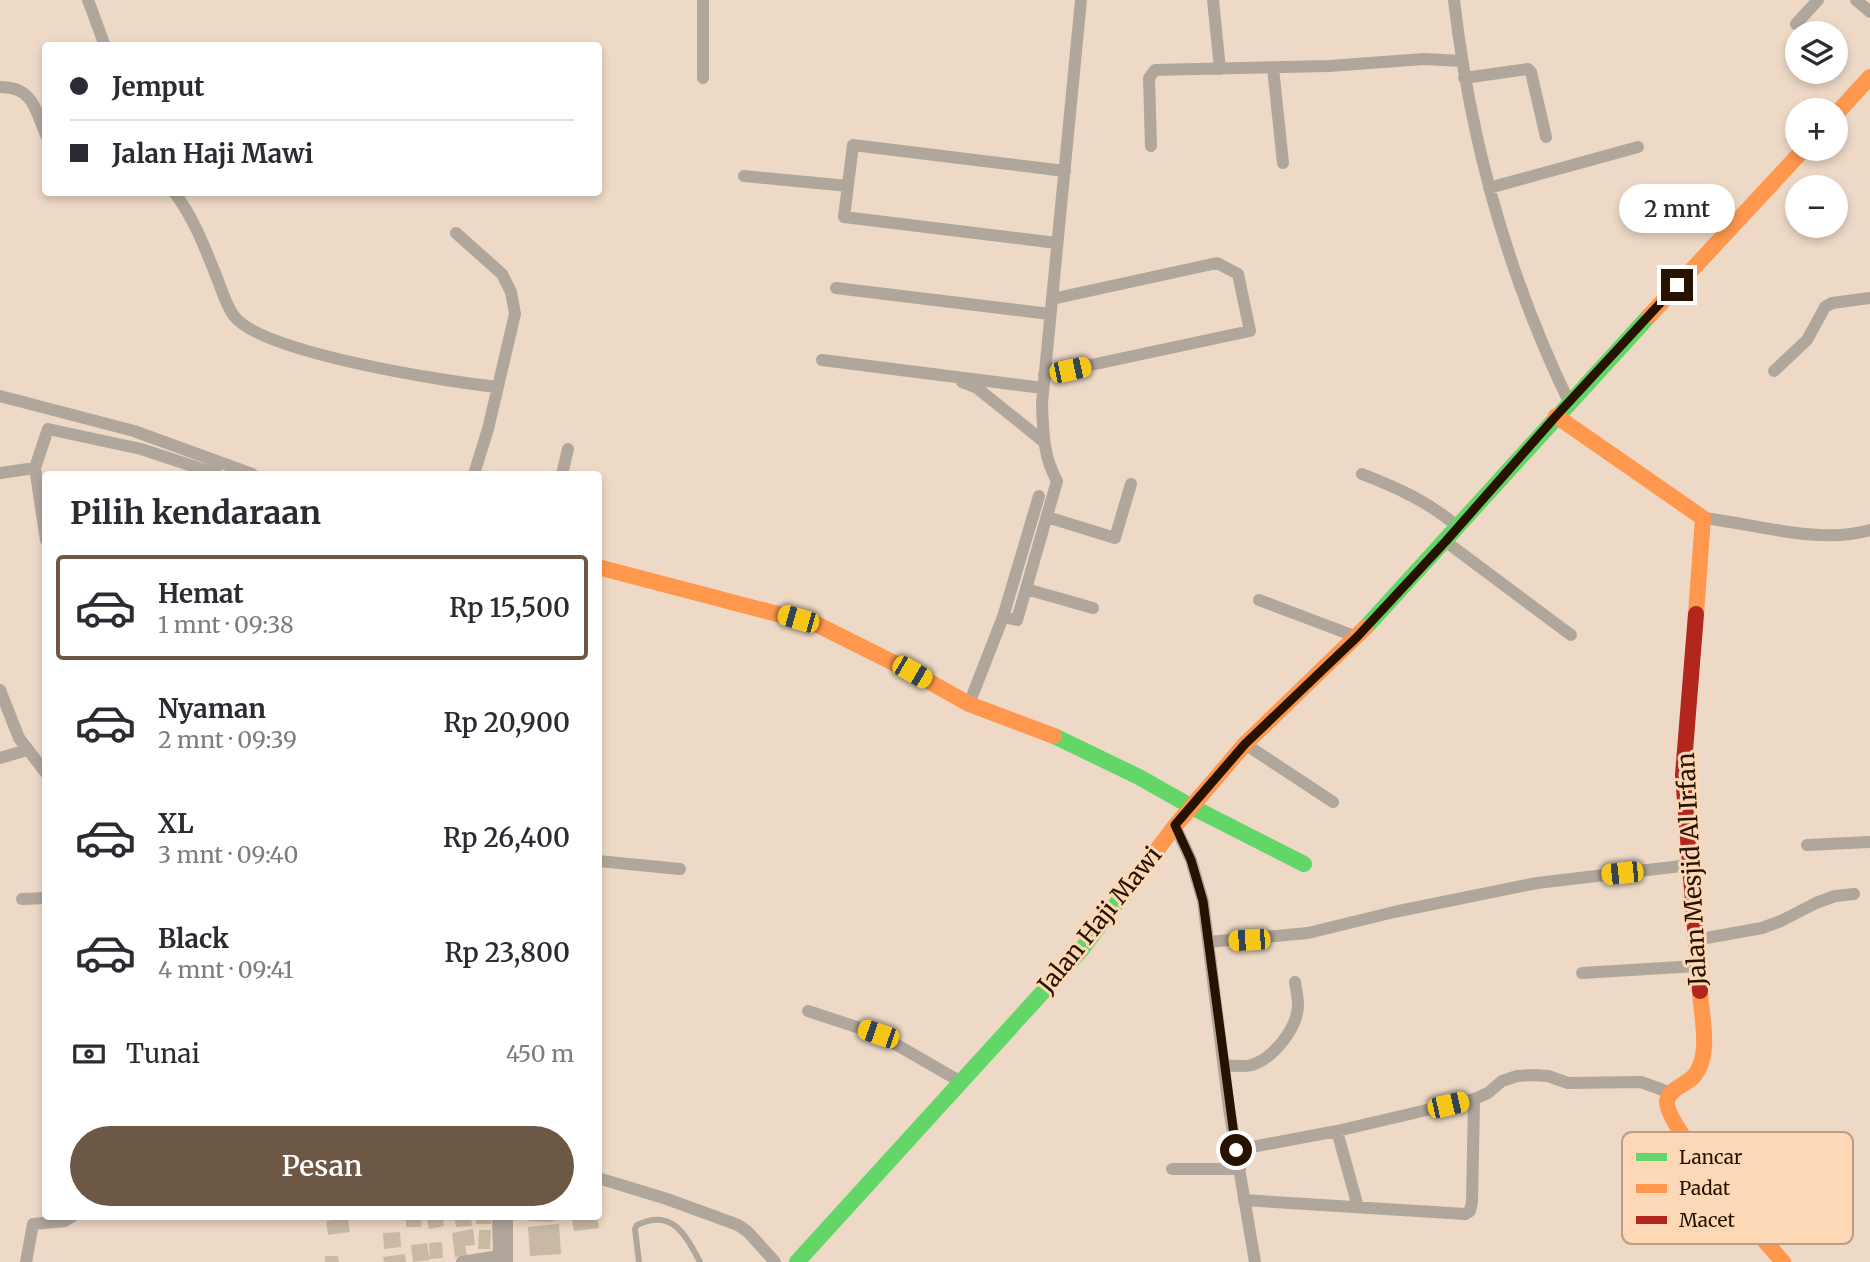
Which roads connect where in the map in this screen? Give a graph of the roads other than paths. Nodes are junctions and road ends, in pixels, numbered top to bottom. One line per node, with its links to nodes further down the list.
1 (88, 0): 10 (street)
2 (703, 0): 15 (street)
3 (1082, 0): 25 (street)
4 (1213, 0): 13 (street)
5 (1454, 0): 11 (street)
6 (1818, 0): 9 (street)
7 (1856, 0): 8 (street)
8 (1870, 12)
9 (1799, 21)
10 (104, 42)
11 (1461, 61): 12 (street); 16 (street)
12 (1273, 68): 13 (street); 24 (street)
13 (1220, 69): 21 (street)
14 (1870, 77): 18 (street)
15 (702, 78)
16 (1464, 78): 20 (street); 28 (street)
17 (0, 86): 19 (street)
18 (1848, 101)
19 (42, 125)
20 (1546, 136)
21 (1151, 146)
22 (1638, 147): 28 (street)
23 (1793, 161): 42 (street, Jalan Haji Mawi)
24 (1283, 163)
25 (1065, 171): 27 (street); 31 (street)
26 (744, 176): 27 (street)
27 (848, 186): 31 (street)
28 (1489, 188): 42 (street)
29 (177, 196): 40 (street)
30 (456, 233): 40 (street)
31 (1058, 243): 34 (street)
32 (836, 288): 35 (street)
33 (1870, 298): 37 (street)
34 (1052, 299): 35 (street); 39 (street)
35 (1050, 314): 39 (street)
36 (822, 360): 38 (street)
37 (1774, 371)
38 (941, 375): 39 (street); 44 (street)
39 (1044, 381): 44 (street)
40 (498, 387): 49 (street)
41 (0, 396): 47 (street)
42 (1569, 402): 43 (street, Jalan Haji Mawi)
43 (1556, 416): 57 (street); 58 (street, Jalan Haji Mawi)
44 (1043, 441): 56 (street)
45 (568, 449): 50 (street)
46 (35, 468): 48 (street); 51 (street); 55 (street)
47 (230, 470)
48 (208, 471)
49 (475, 471)
50 (563, 471)
51 (0, 473)
52 (1362, 474): 58 (street)
53 (1131, 484): 56 (street)
54 (1040, 496): 65 (street)
55 (42, 498)
56 (1047, 517): 62 (street)
57 (1703, 518): 59 (street); 81 (street, Jalan Mesjid Al Irfan)
58 (1458, 527): 60 (street, Jalan Haji Mawi)
59 (1870, 530)
60 (1446, 541): 66 (street); 67 (street, Jalan Haji Mawi)
61 (602, 568): 69 (street)
62 (1026, 589): 64 (street); 65 (street)
63 (1259, 600): 67 (street)
64 (1093, 608)
65 (1003, 617): 69 (street)
66 (1571, 635)
67 (1357, 637): 70 (street, Jalan Haji Mawi)
68 (0, 690): 71 (street)
69 (969, 705): 75 (street)
70 (1245, 744): 74 (street); 75 (street, Jalan Haji Mawi)
71 (27, 750): 72 (street); 73 (street)
72 (0, 758)
73 (42, 768)
74 (1333, 802)
75 (1192, 807): 76 (street, Jalan Haji Mawi); 80 (street)
76 (1175, 825): 87 (street); 93 (street, Jalan Haji Mawi)
77 (1870, 842): 78 (street)
78 (1807, 845)
79 (602, 861): 82 (street)
80 (1304, 864)
81 (1690, 865): 86 (street, Jalan Mesjid Al Irfan); 87 (street)
82 (680, 869)
83 (1854, 894): 86 (street)
84 (42, 898): 85 (street)
85 (22, 899)
86 (1695, 940): 88 (street, Jalan Mesjid Al Irfan)
87 (1208, 942): 92 (street)
88 (1696, 966): 89 (street); 94 (street, Jalan Mesjid Al Irfan)
89 (1582, 973)
90 (1295, 982): 92 (street)
91 (808, 1011): 93 (street)
92 (1224, 1065): 98 (street)
93 (961, 1082): 114 (street, Jalan Haji Mawi)
94 (1671, 1093): 95 (street); 97 (street)
95 (1474, 1098): 96 (street); 103 (street)
96 (1337, 1131): 98 (street); 103 (street)
97 (1679, 1132)
98 (1236, 1150): 100 (street)
99 (1172, 1169): 100 (street)
100 (1240, 1169): 102 (street)
101 (602, 1179): 113 (street)
102 (1244, 1200): 103 (street); 115 (street)
103 (1358, 1207)
104 (64, 1220): 109 (street)
105 (499, 1220): 108 (street)
106 (507, 1220): 108 (street)
107 (1767, 1244): 116 (street)
108 (505, 1257): 110 (street)
109 (26, 1262)
110 (462, 1262)
111 (639, 1262): 112 (lane)
112 (700, 1262)
113 (775, 1262)
114 (797, 1262)
115 (1255, 1262)
116 (1783, 1262)

